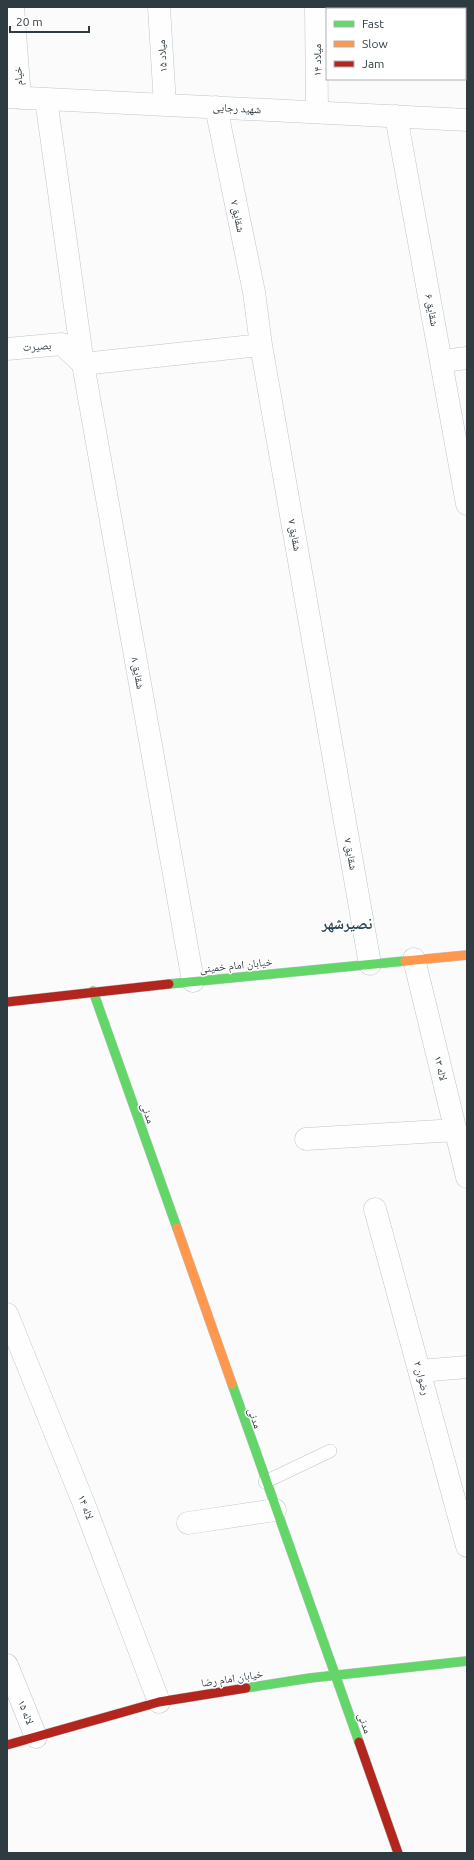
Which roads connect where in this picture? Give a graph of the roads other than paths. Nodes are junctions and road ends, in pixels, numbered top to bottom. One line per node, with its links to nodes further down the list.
1 (13, 7): 4 (street, خیام)
2 (159, 7): 6 (street, میلاد ۱۵)
3 (316, 7): 8 (street, میلاد ۱۴)
4 (13, 98): 5 (street, شهید رجایی)
5 (46, 99): 6 (street, شهید رجایی); 15 (street, شقایق ۸)
6 (166, 105): 7 (street, شهید رجایی)
7 (216, 107): 8 (street, شهید رجایی); 11 (street, شقایق ۷)
8 (317, 112): 9 (street, شهید رجایی)
9 (396, 116): 10 (street, شهید رجایی); 14 (street, شقایق ۶)
10 (467, 120)
11 (261, 344): 15 (street); 19 (street, شقایق ۷)
12 (7, 349): 15 (street, بصیرت)
13 (467, 358): 14 (street)
14 (442, 361): 16 (street, شقایق ۶)
15 (83, 364): 20 (street, شقایق ۸)
16 (467, 504)
17 (467, 955): 18 (street, خیابان امام خمینی)
18 (414, 959): 19 (street, خیابان امام خمینی); 23 (street, لاله ۱۳)
19 (370, 964): 20 (street, خیابان امام خمینی)
20 (194, 982): 21 (street, خیابان امام خمینی)
21 (93, 991): 22 (street, خیابان امام خمینی); 31 (street, مدنی)
22 (7, 1002)
23 (456, 1130): 24 (street); 25 (street, لاله ۱۳)
24 (306, 1139)
25 (467, 1177)
26 (375, 1209): 29 (street, رضوان ۲)
27 (7, 1314): 38 (street, لاله ۱۴)
28 (467, 1367): 29 (street)
29 (420, 1371): 34 (street, رضوان ۲)
30 (330, 1451): 31 (lane)
31 (265, 1482): 32 (street, مدنی)
32 (275, 1510): 33 (street); 37 (street, مدنی)
33 (188, 1523)
34 (467, 1546)
35 (467, 1661): 37 (street, خیابان امام رضا)
36 (7, 1665): 39 (street, لاله ۱۵)
37 (336, 1675): 38 (street, خیابان امام رضا); 41 (street, مدنی)
38 (159, 1702): 39 (street, خیابان امام رضا)
39 (36, 1738): 40 (street, خیابان امام رضا)
40 (7, 1745)
41 (398, 1853)

